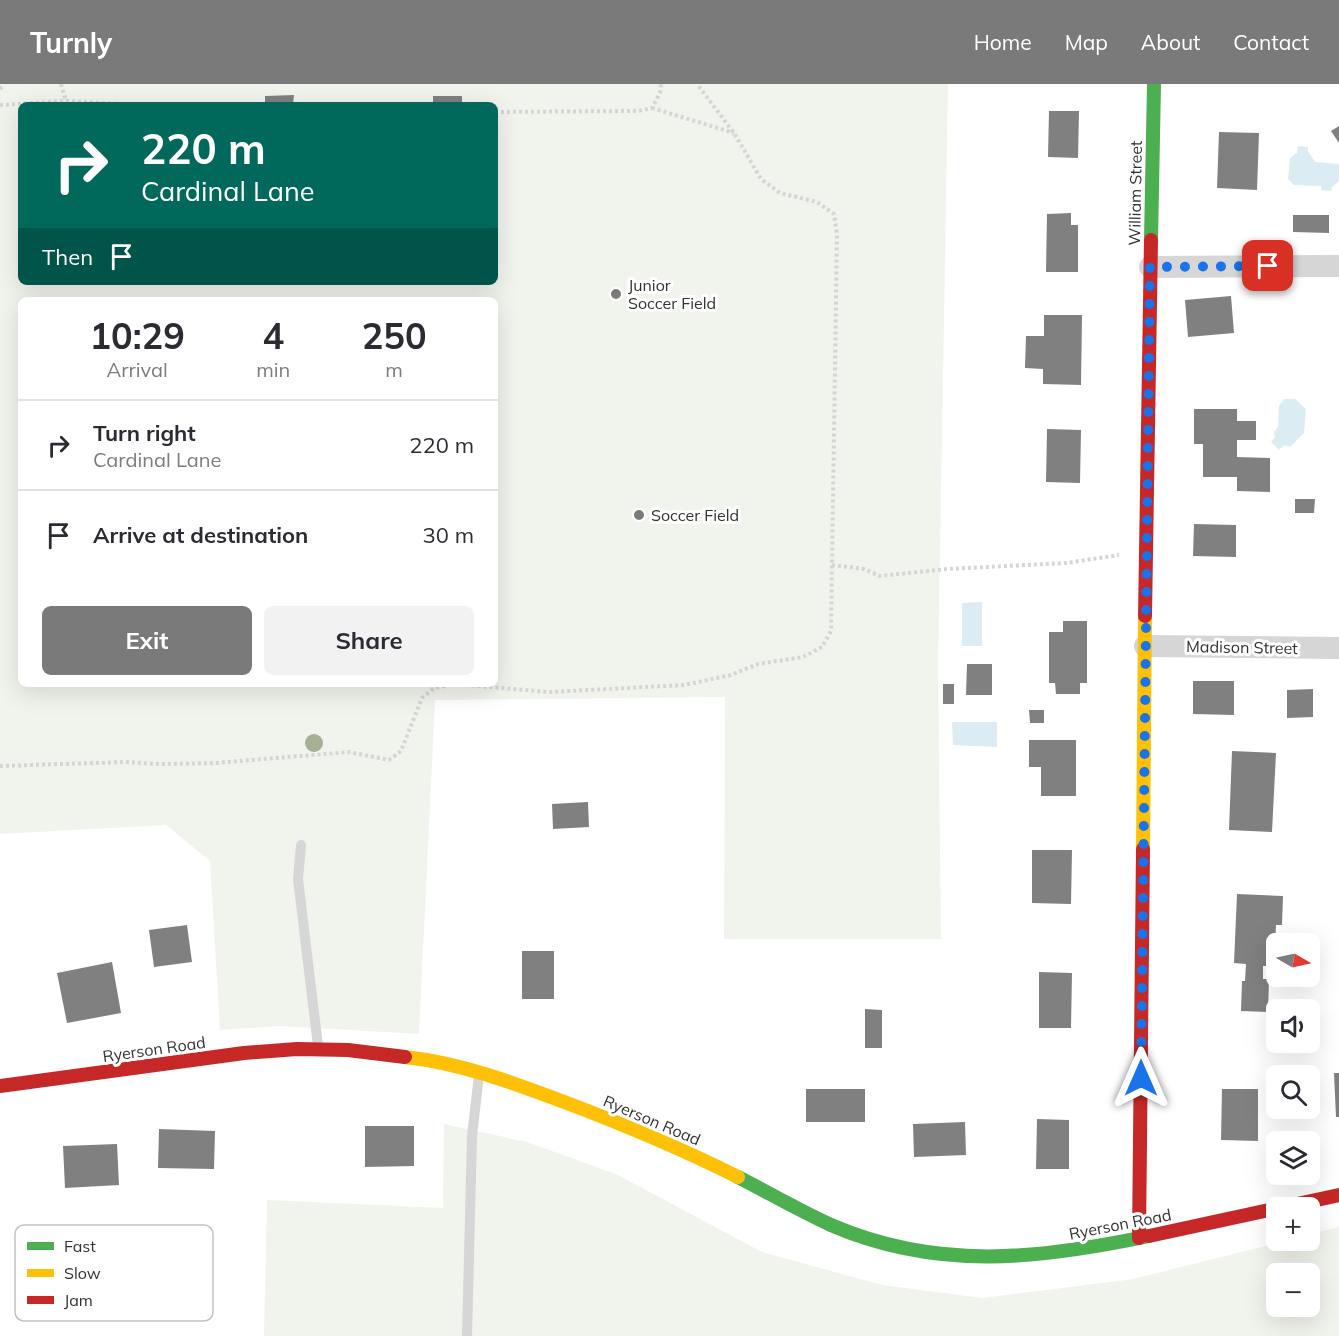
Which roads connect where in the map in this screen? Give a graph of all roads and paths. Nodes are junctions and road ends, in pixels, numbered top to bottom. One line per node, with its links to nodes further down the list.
1 (4, 84): 6 (path)
2 (61, 84): 7 (path)
3 (661, 84): 10 (path)
4 (697, 84): 12 (path)
5 (1154, 84): 14 (street, William Street)
6 (0, 89)
7 (66, 102)
8 (18, 104): 9 (path)
9 (0, 105)
10 (652, 108): 11 (path); 12 (path)
11 (498, 112)
12 (734, 133): 16 (path)
13 (1339, 266): 14 (street)
14 (1150, 267): 17 (street, William Street)
15 (1122, 554): 16 (path)
16 (832, 565): 20 (path)
17 (1145, 646): 18 (street, Madison Street); 27 (street, William Street)
18 (1339, 648)
19 (439, 687): 21 (path)
20 (491, 687)
21 (0, 766)
22 (301, 845): 23 (lane)
23 (318, 1049): 24 (street, Ryerson Road); 25 (street, Ryerson Road)
24 (479, 1072): 27 (street, Ryerson Road); 28 (lane)
25 (0, 1086)
26 (1339, 1195): 27 (street, Ryerson Road)
27 (1139, 1238)
28 (467, 1336)

